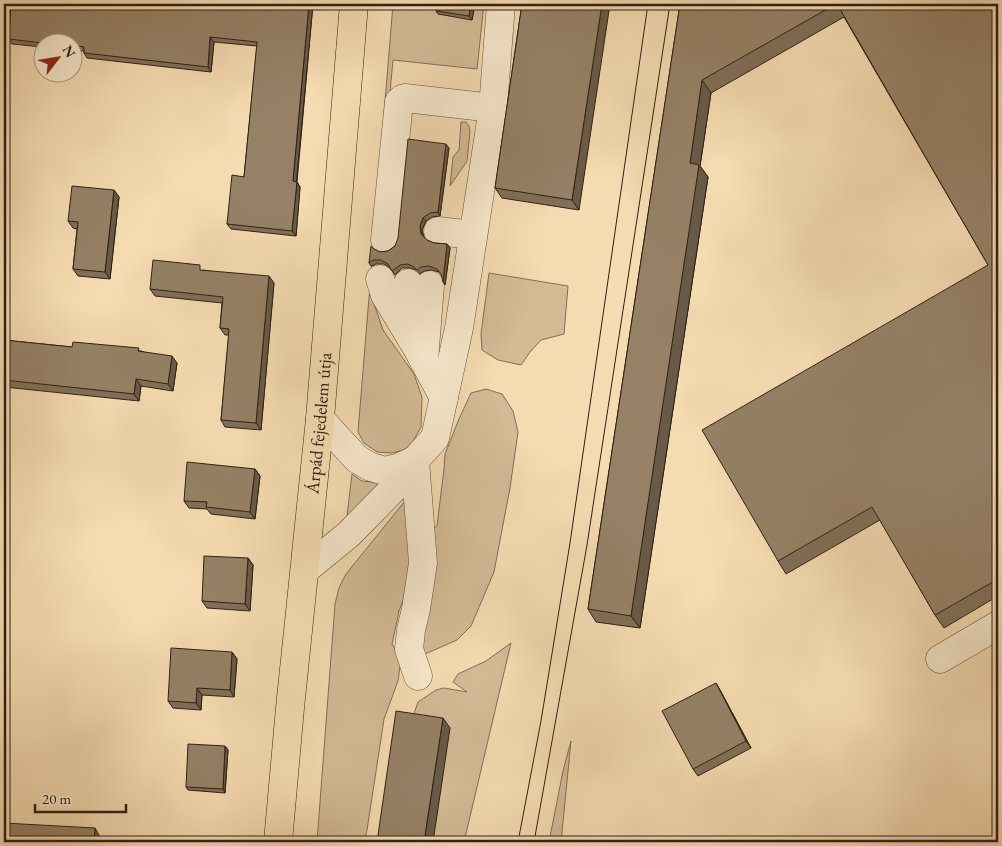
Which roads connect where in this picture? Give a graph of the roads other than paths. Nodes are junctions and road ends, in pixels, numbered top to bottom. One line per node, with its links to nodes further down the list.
1 (354, 4): 11 (main road, Árpád fejedelem útja)
2 (502, 4): 3 (lane)
3 (493, 108): 4 (lane); 6 (lane)
4 (389, 230)
5 (438, 231): 6 (lane)
6 (473, 235): 10 (lane)
7 (380, 279): 8 (lane)
8 (402, 324): 9 (lane); 9 (lane)
9 (424, 361): 10 (lane)
10 (444, 398): 12 (lane)
11 (320, 419): 12 (lane); 13 (main road, Árpád fejedelem útja)
12 (415, 460): 13 (lane); 16 (lane)
13 (305, 570): 17 (main road, Árpád fejedelem útja)
14 (998, 625): 15 (lane)
15 (940, 659)
16 (418, 676)
17 (278, 842)

